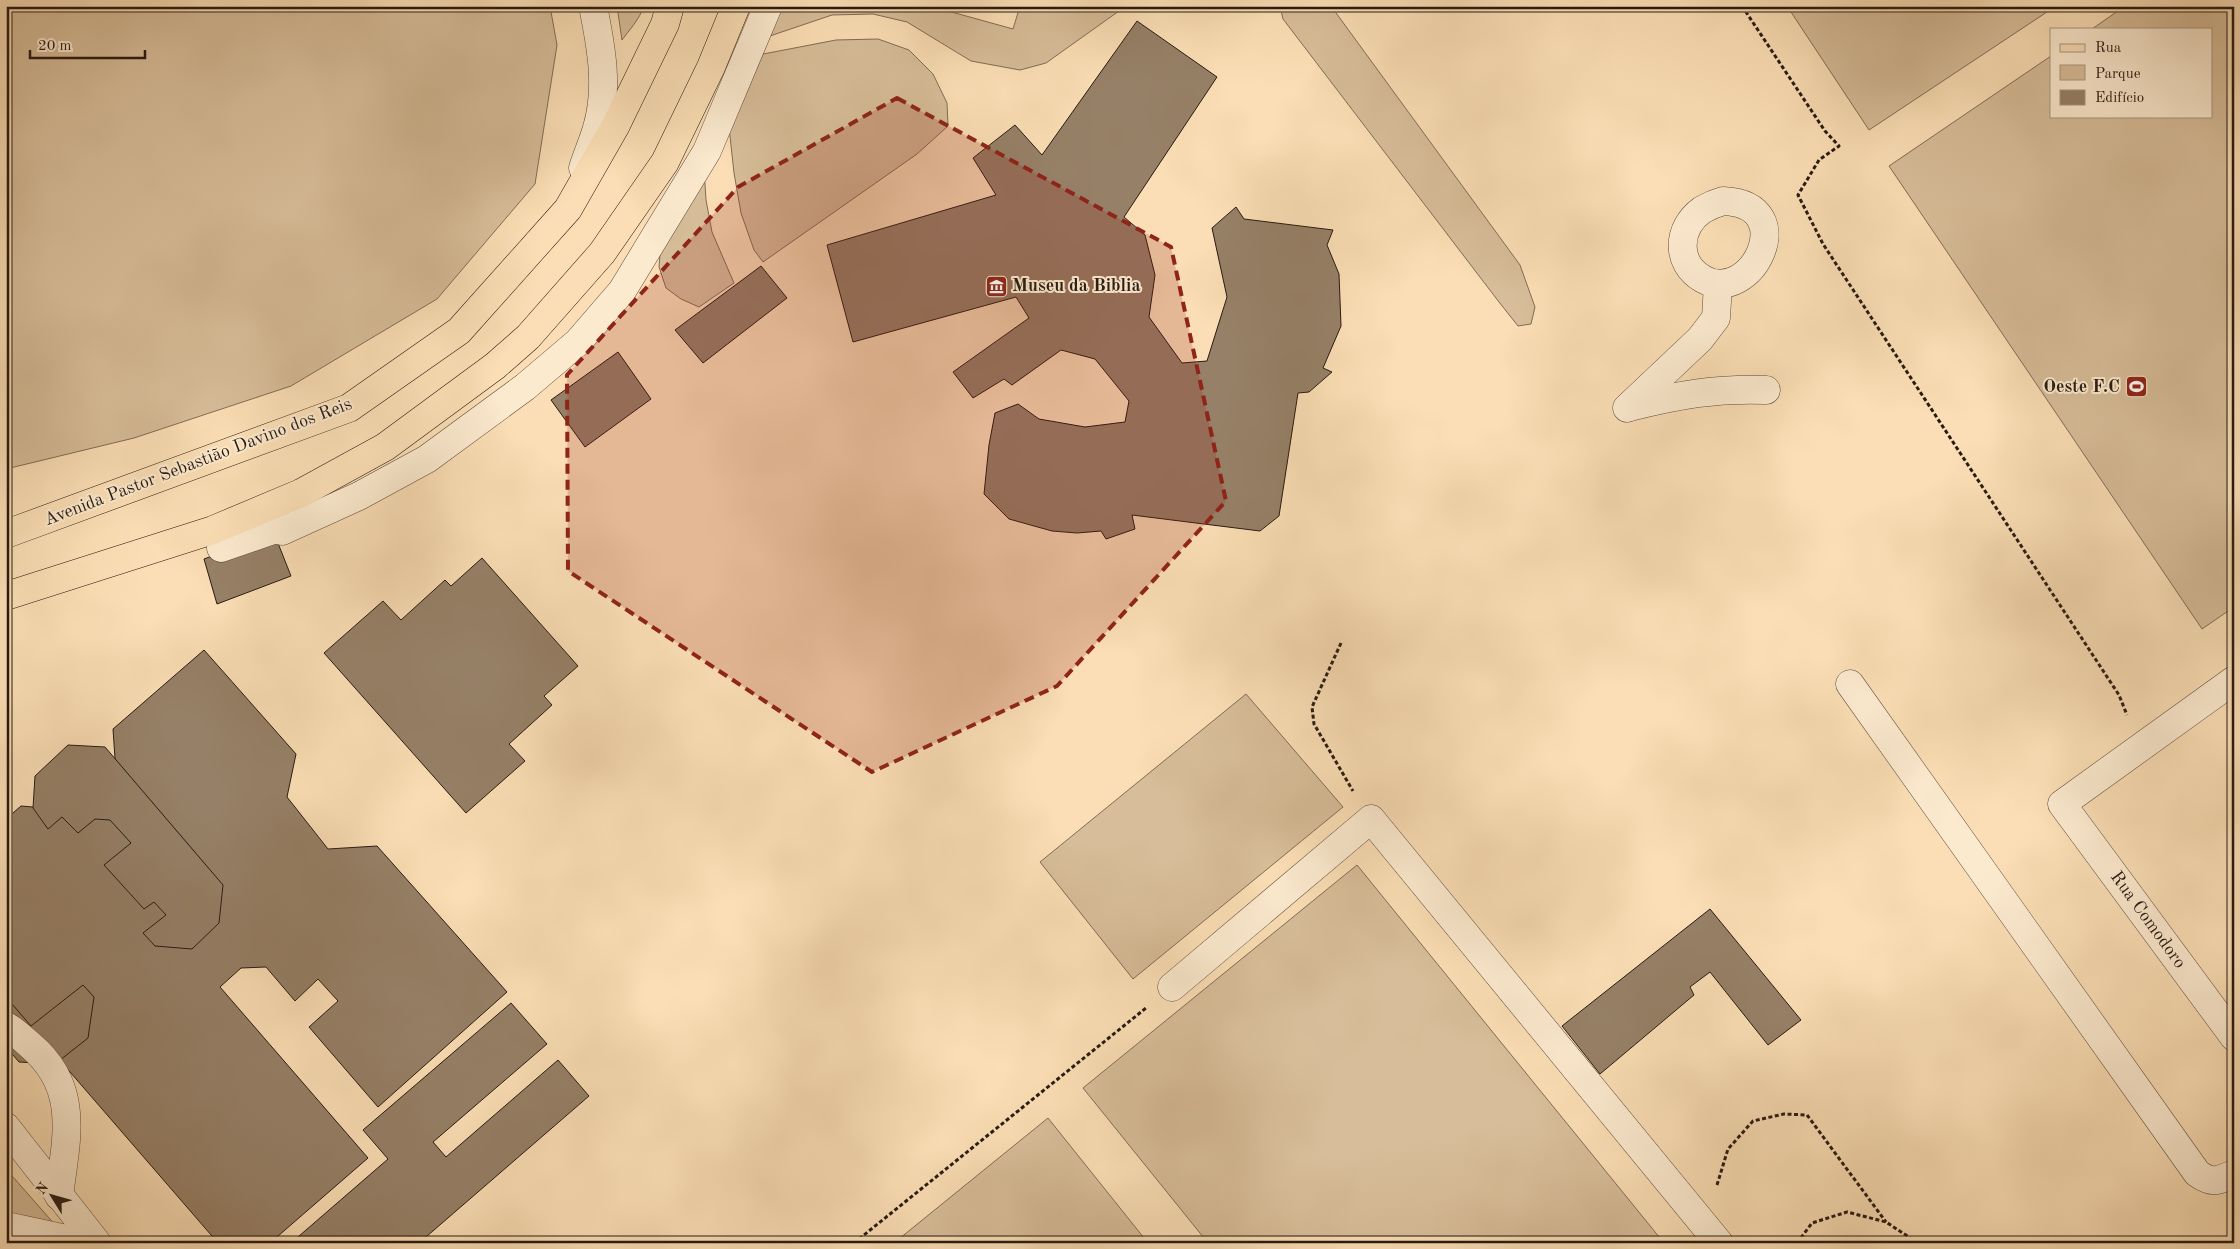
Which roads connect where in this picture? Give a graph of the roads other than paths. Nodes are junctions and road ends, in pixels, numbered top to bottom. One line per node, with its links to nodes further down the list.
1 (593, 6): 5 (street)
2 (670, 6): 5 (main road, Avenida Pastor Sebastião Davino dos Reis)
3 (736, 6): 10 (main road)
4 (768, 6): 9 (street)
5 (568, 209): 8 (main road, Avenida Pastor Sebastião Davino dos Reis)
6 (1718, 284): 7 (street)
7 (1766, 390)
8 (6, 534)
9 (221, 548)
10 (6, 596)
11 (2234, 680): 15 (street, Rua Comodoro)
12 (1850, 684): 17 (street)
13 (1172, 987): 22 (street)
14 (6, 1026): 18 (street)
15 (2234, 1037)
16 (6, 1127): 18 (street)
17 (2234, 1174)
18 (59, 1196): 21 (street)
19 (6, 1226): 20 (street)
20 (85, 1243)
21 (97, 1243)
22 (1719, 1243)

